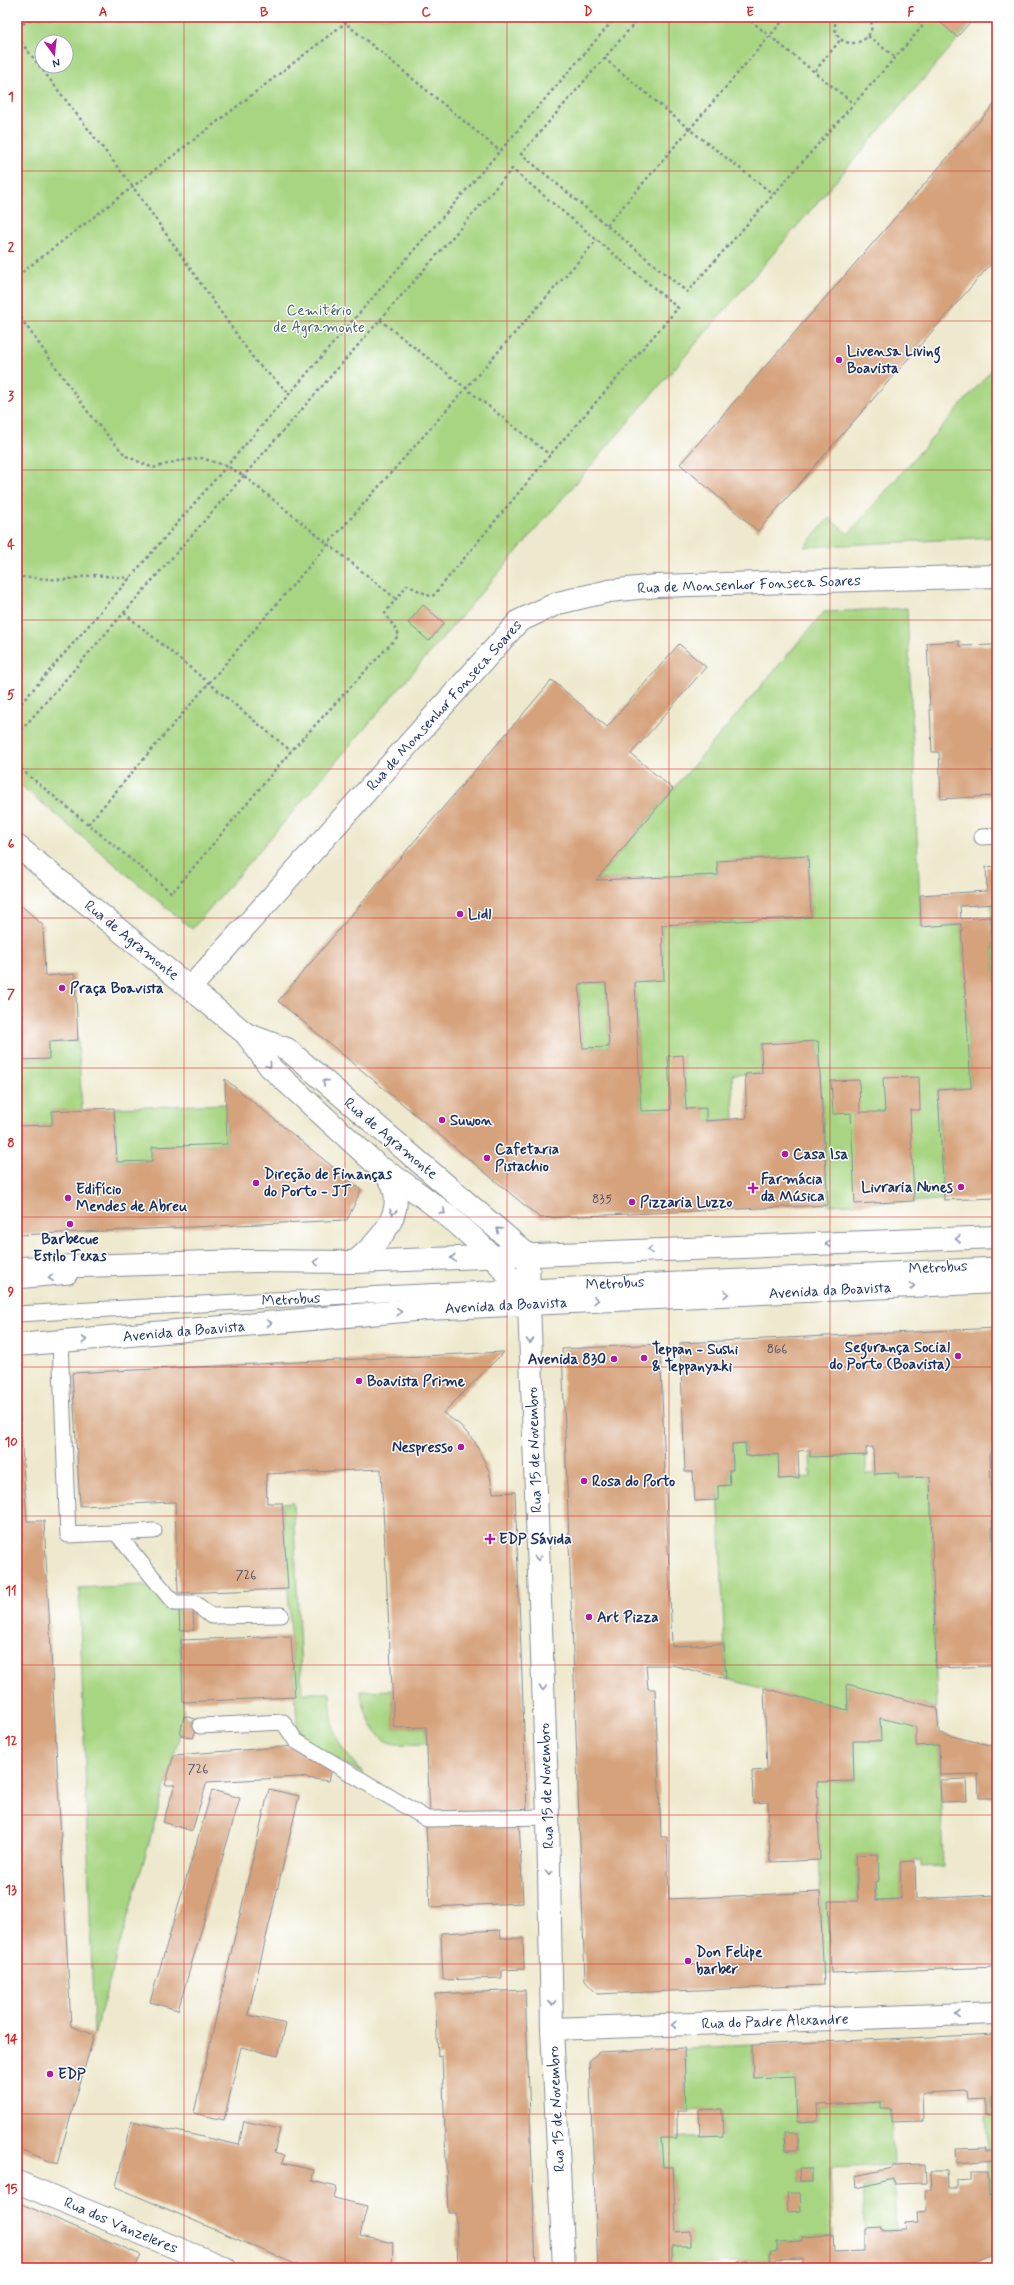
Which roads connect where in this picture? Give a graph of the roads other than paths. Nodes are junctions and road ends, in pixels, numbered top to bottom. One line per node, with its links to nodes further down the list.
1 (997, 576): 5 (street, Rua de Monsenhor Fonseca Soares)
2 (997, 836): 3 (lane)
3 (982, 837)
4 (17, 846): 5 (street, Rua de Agramonte)
5 (191, 988): 6 (street, Rua de Agramonte)
6 (246, 1034): 7 (street, Rua de Agramonte, one-way to 7); 9 (street, Rua de Agramonte, one-way to 6)
7 (377, 1166): 10 (street, Rua de Agramonte, one-way to 10); 12 (street, Rua de Agramonte, one-way to 12)
8 (997, 1237): 9 (street, one-way to 9)
9 (528, 1255): 10 (street); 17 (street, Rua 15 de Novembro)
10 (492, 1256): 12 (street, one-way to 12); 17 (street, Rua de Agramonte)
11 (243, 1261): 12 (street, one-way to 11); 14 (street); 15 (lane, one-way to 15)
12 (354, 1262)
13 (997, 1264): 17 (lane, Metrobus)
14 (17, 1268)
15 (17, 1281)
16 (997, 1282): 17 (street, Avenida da Boavista, one-way to 16)
17 (526, 1292): 18 (lane, Metrobus); 19 (street, Avenida da Boavista, one-way to 17); 25 (street, Rua 15 de Novembro, one-way to 25)
18 (17, 1314)
19 (60, 1342): 20 (street, Avenida da Boavista); 22 (lane)
20 (17, 1345)
21 (154, 1531): 22 (lane)
22 (117, 1534): 23 (lane)
23 (281, 1615)
24 (200, 1726): 25 (lane)
25 (548, 1817): 27 (street, Rua 15 de Novembro, one-way to 27)
26 (997, 2013): 27 (street, Rua do Padre Alexandre, one-way to 27)
27 (552, 2029): 30 (street, Rua 15 de Novembro)
28 (17, 2182): 29 (street, Rua dos Vanzeleres)
29 (225, 2268)
30 (564, 2268)

